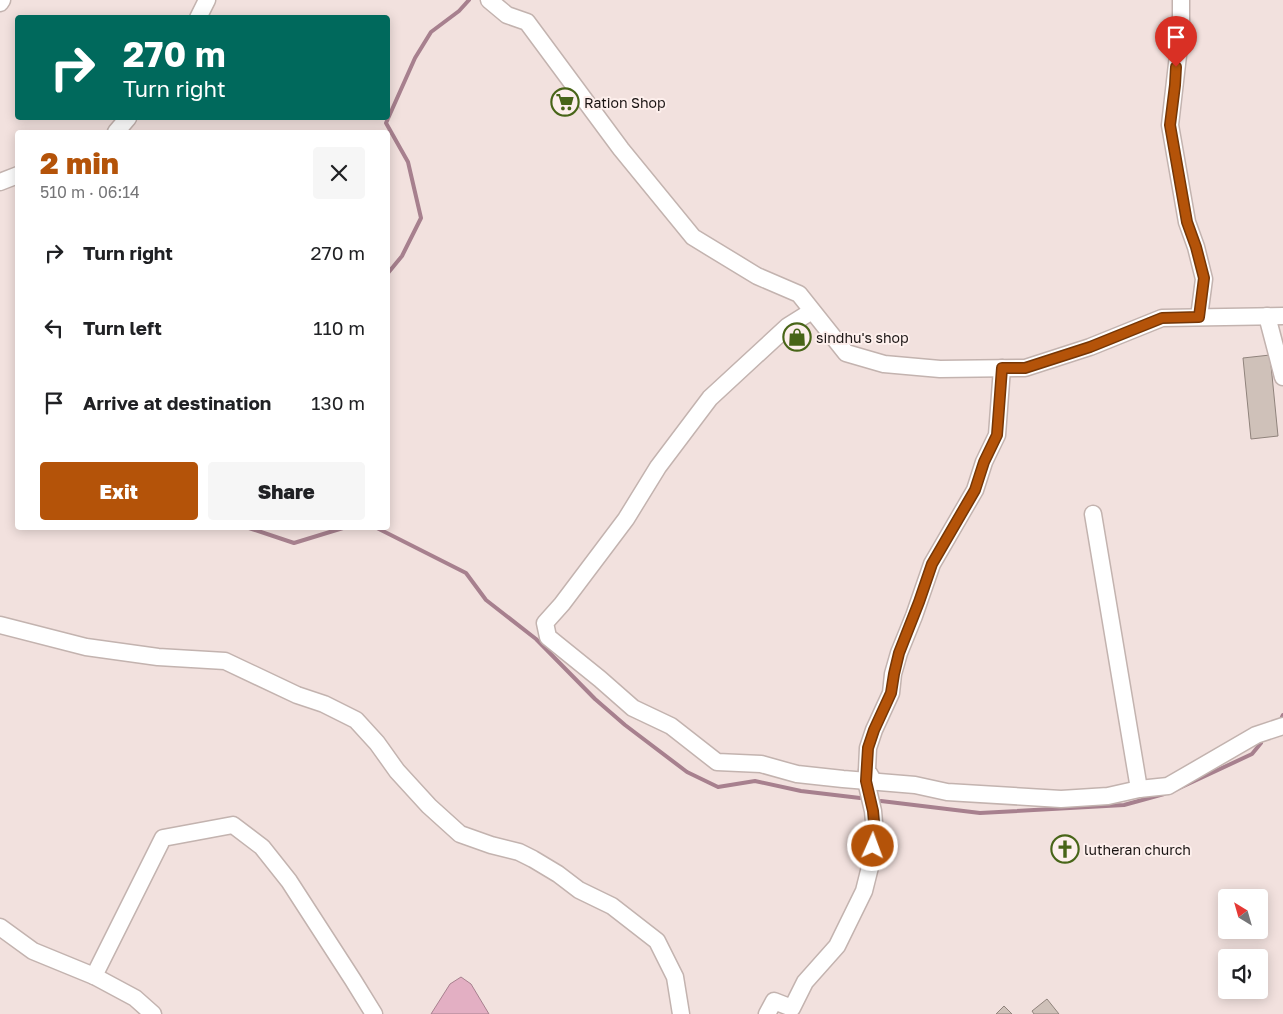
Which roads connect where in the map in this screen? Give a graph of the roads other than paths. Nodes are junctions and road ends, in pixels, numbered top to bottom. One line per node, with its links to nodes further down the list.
1 (207, 0): 4 (street)
2 (489, 0): 9 (street)
3 (1181, 0): 11 (street)
4 (200, 15)
5 (126, 120): 6 (street)
6 (118, 130)
7 (15, 176): 8 (street)
8 (0, 182)
9 (812, 311): 12 (street); 17 (street)
10 (1275, 316): 11 (street); 13 (street)
11 (1199, 317): 12 (street)
12 (1002, 368): 17 (street)
13 (1283, 377)
14 (1092, 514): 18 (street)
15 (0, 625): 24 (street)
16 (1283, 726): 18 (street)
17 (869, 778): 18 (street); 21 (street)
18 (1139, 789)
19 (0, 927): 20 (street)
20 (94, 976): 22 (street); 23 (street)
21 (792, 1011): 25 (street)
22 (153, 1014)
23 (374, 1014)
24 (681, 1014)
25 (767, 1014)

